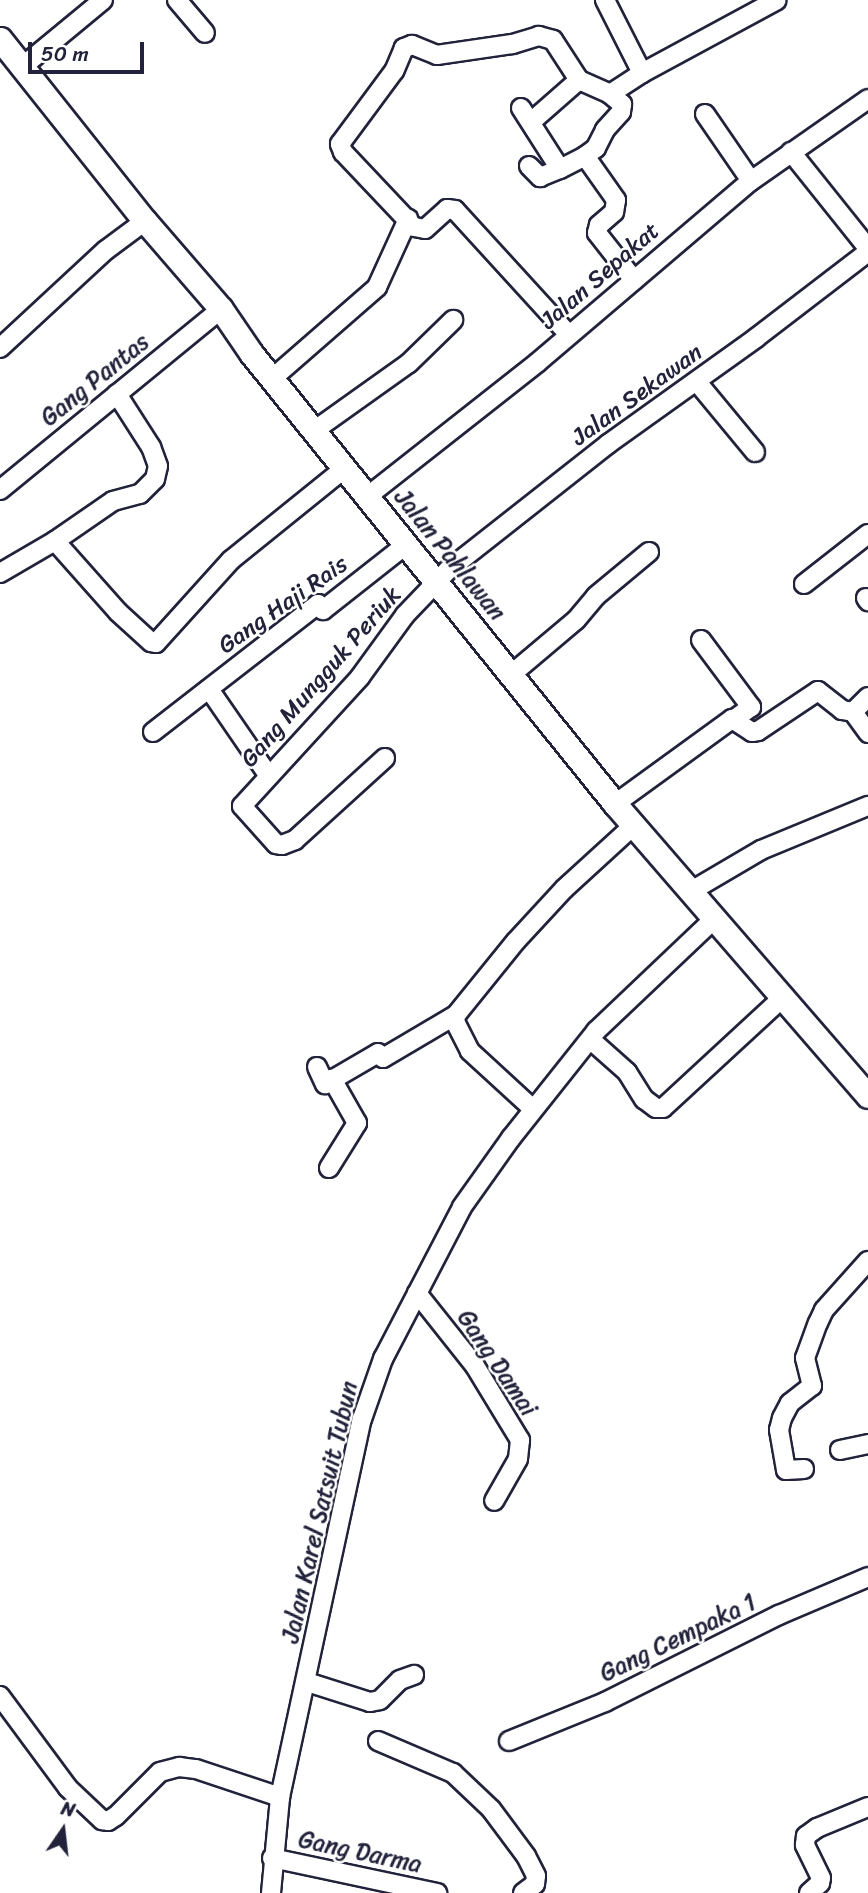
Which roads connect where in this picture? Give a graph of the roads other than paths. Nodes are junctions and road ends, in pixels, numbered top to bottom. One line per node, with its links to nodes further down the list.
1 (103, 0): 7 (street)
2 (177, 0): 5 (street)
3 (605, 0): 8 (street)
4 (777, 0): 8 (street)
5 (205, 33)
6 (0, 39): 7 (main road, Jalan Pahlawan)
7 (22, 67): 19 (main road, Jalan Pahlawan)
8 (642, 73): 10 (street)
9 (579, 80): 10 (street); 16 (street); 18 (street)
10 (610, 94): 14 (street)
11 (868, 99): 13 (street, Jalan Sepakat)
12 (705, 114): 17 (street)
13 (791, 152): 17 (street, Jalan Sepakat); 20 (street)
14 (585, 156): 16 (street); 21 (street)
15 (529, 166): 16 (street)
16 (560, 169)
17 (751, 181): 21 (street, Jalan Sepakat)
18 (408, 219): 24 (street); 26 (street)
19 (145, 221): 22 (main road, Jalan Pahlawan); 25 (street)
20 (868, 250): 27 (street, Jalan Sekawan)
21 (634, 280): 24 (street, Jalan Sepakat)
22 (221, 309): 26 (main road, Jalan Pahlawan); 28 (street, Gang Pantas)
23 (453, 320): 29 (street)
24 (569, 335): 33 (street, Jalan Sepakat)
25 (0, 348)
26 (274, 377): 29 (main road, Jalan Pahlawan)
27 (697, 382): 30 (street); 39 (street, Jalan Sekawan)
28 (117, 394): 32 (street, Gang Pantas); 35 (street)
29 (315, 430): 31 (main road, Jalan Pahlawan)
30 (755, 452)
31 (345, 468): 33 (main road, Jalan Pahlawan); 35 (street)
32 (0, 490)
33 (368, 496): 36 (main road, Jalan Pahlawan)
34 (868, 534): 40 (street)
35 (55, 541): 38 (street)
36 (407, 544): 39 (main road, Jalan Pahlawan); 43 (street, Gang Haji Rais)
37 (649, 552): 42 (street)
38 (0, 573)
39 (438, 582): 42 (main road, Jalan Pahlawan); 50 (street, Gang Mungguk Periuk)
40 (804, 584)
41 (701, 640): 46 (street)
42 (513, 673): 51 (main road, Jalan Pahlawan)
43 (209, 689): 47 (street, Gang Haji Rais); 50 (street)
44 (868, 698): 45 (street)
45 (853, 712): 46 (street); 48 (street)
46 (736, 718): 51 (street)
47 (153, 732)
48 (868, 733)
49 (385, 758): 50 (street, Gang Mungguk Periuk)
50 (268, 775)
51 (615, 804): 53 (main road, Jalan Pahlawan)
52 (868, 806): 54 (street)
53 (634, 825): 54 (main road, Jalan Pahlawan); 57 (street)
54 (693, 891): 55 (main road, Jalan Pahlawan)
55 (714, 919): 56 (main road, Jalan Pahlawan); 58 (street, Jalan Karel Satsuit Tubun)
56 (782, 998): 58 (street); 61 (main road, Jalan Pahlawan)
57 (456, 1015): 60 (street); 62 (street)
58 (590, 1040): 62 (street, Jalan Karel Satsuit Tubun)
59 (317, 1067): 60 (street)
60 (332, 1079): 63 (street)
61 (868, 1096)
62 (533, 1109): 65 (street, Jalan Karel Satsuit Tubun)
63 (329, 1168)
64 (868, 1261): 68 (street)
65 (417, 1293): 69 (street, Gang Damai); 72 (street, Jalan Karel Satsuit Tubun)
66 (868, 1444): 67 (street)
67 (840, 1450)
68 (804, 1469)
69 (494, 1501)
70 (868, 1577): 75 (street, Gang Cempaka 1)
71 (414, 1675): 72 (street)
72 (307, 1682): 76 (street, Jalan Karel Satsuit Tubun)
73 (0, 1696): 76 (street)
74 (378, 1741): 81 (street)
75 (509, 1741)
76 (280, 1797): 78 (street, Jalan Karel Satsuit Tubun)
77 (868, 1807): 82 (street)
78 (272, 1858): 79 (street, Jalan Karel Satsuit Tubun); 80 (street, Gang Darma)
79 (271, 1893)
80 (436, 1893)
81 (523, 1893)
82 (809, 1893)

